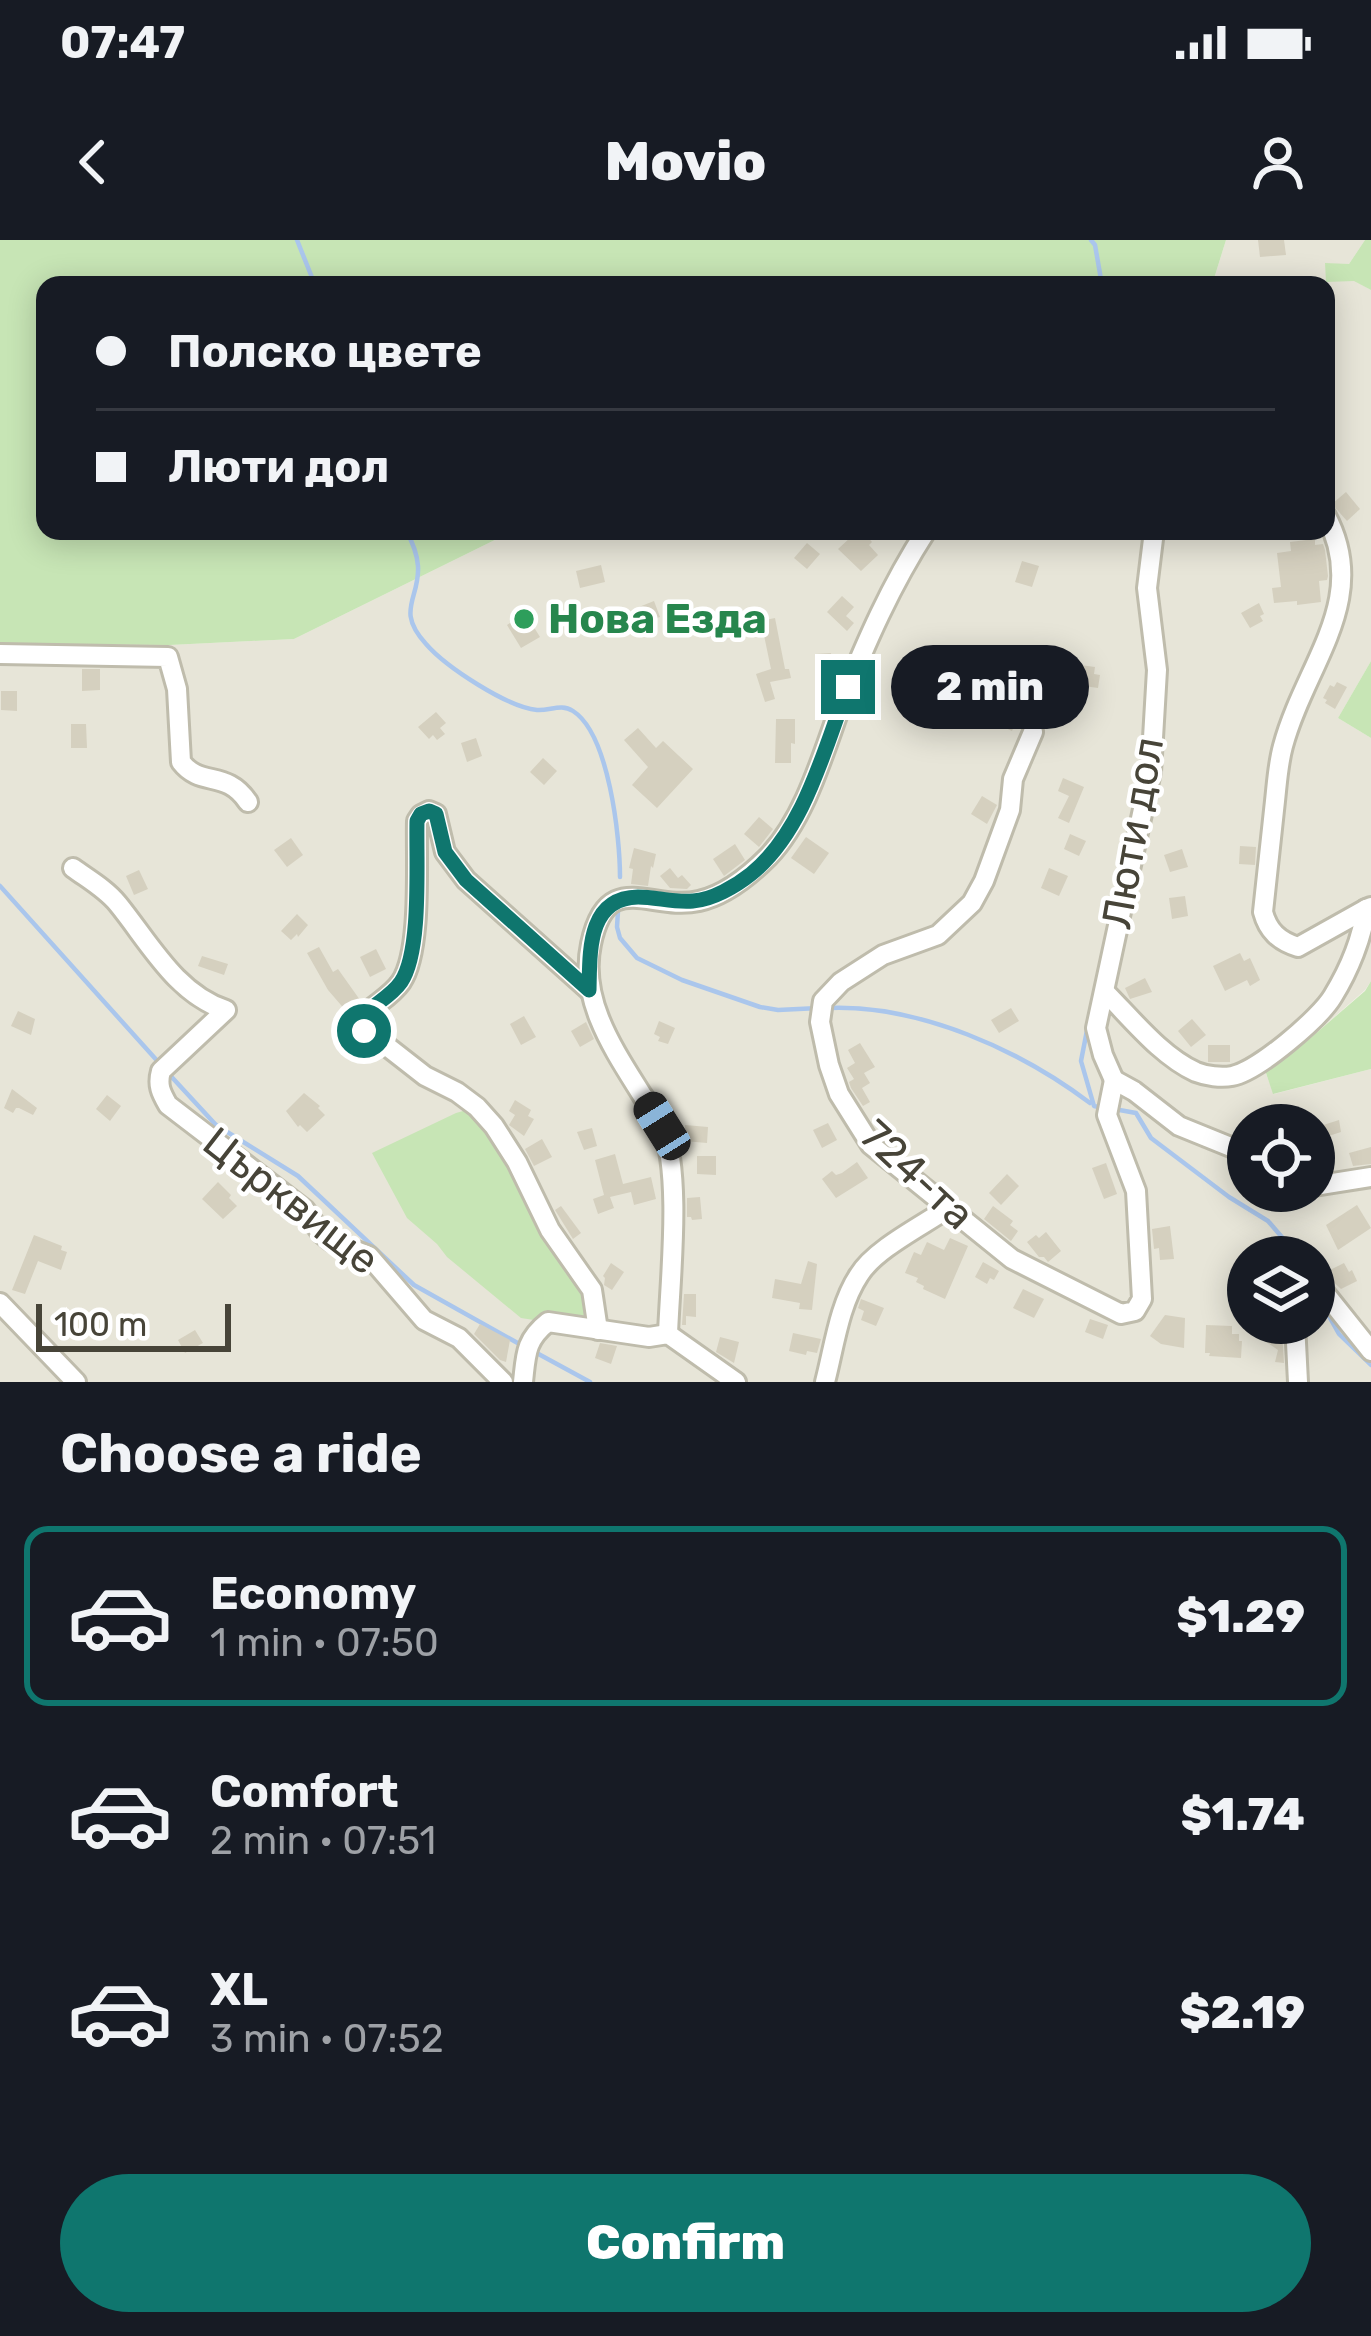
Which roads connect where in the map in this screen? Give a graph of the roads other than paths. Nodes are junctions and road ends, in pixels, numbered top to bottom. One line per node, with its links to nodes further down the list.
1 (1335, 529): 8 (street)
2 (920, 540): 9 (street)
3 (1153, 540): 10 (street, Люти дол)
4 (0, 654): 6 (street)
5 (1033, 731): 15 (street, 724-та)
6 (248, 802)
7 (73, 868): 24 (street, Църквище)
8 (1369, 908): 10 (street)
9 (589, 990): 18 (street); 19 (street)
10 (1105, 992): 11 (street, Люти дол)
11 (1110, 1098): 12 (street); 15 (street, 724-та)
12 (1227, 1145)
13 (1371, 1177): 14 (street)
14 (1335, 1183)
15 (948, 1208): 27 (street)
16 (0, 1303): 23 (street)
17 (1335, 1309): 21 (street)
18 (598, 1330): 19 (street); 25 (street)
19 (668, 1334): 26 (street)
20 (1295, 1344): 22 (street)
21 (1371, 1351)
22 (1295, 1352): 28 (street); 29 (street)
23 (76, 1382)
24 (503, 1382)
25 (523, 1382)
26 (736, 1382)
27 (825, 1382)
28 (1280, 1382)
29 (1298, 1382)

